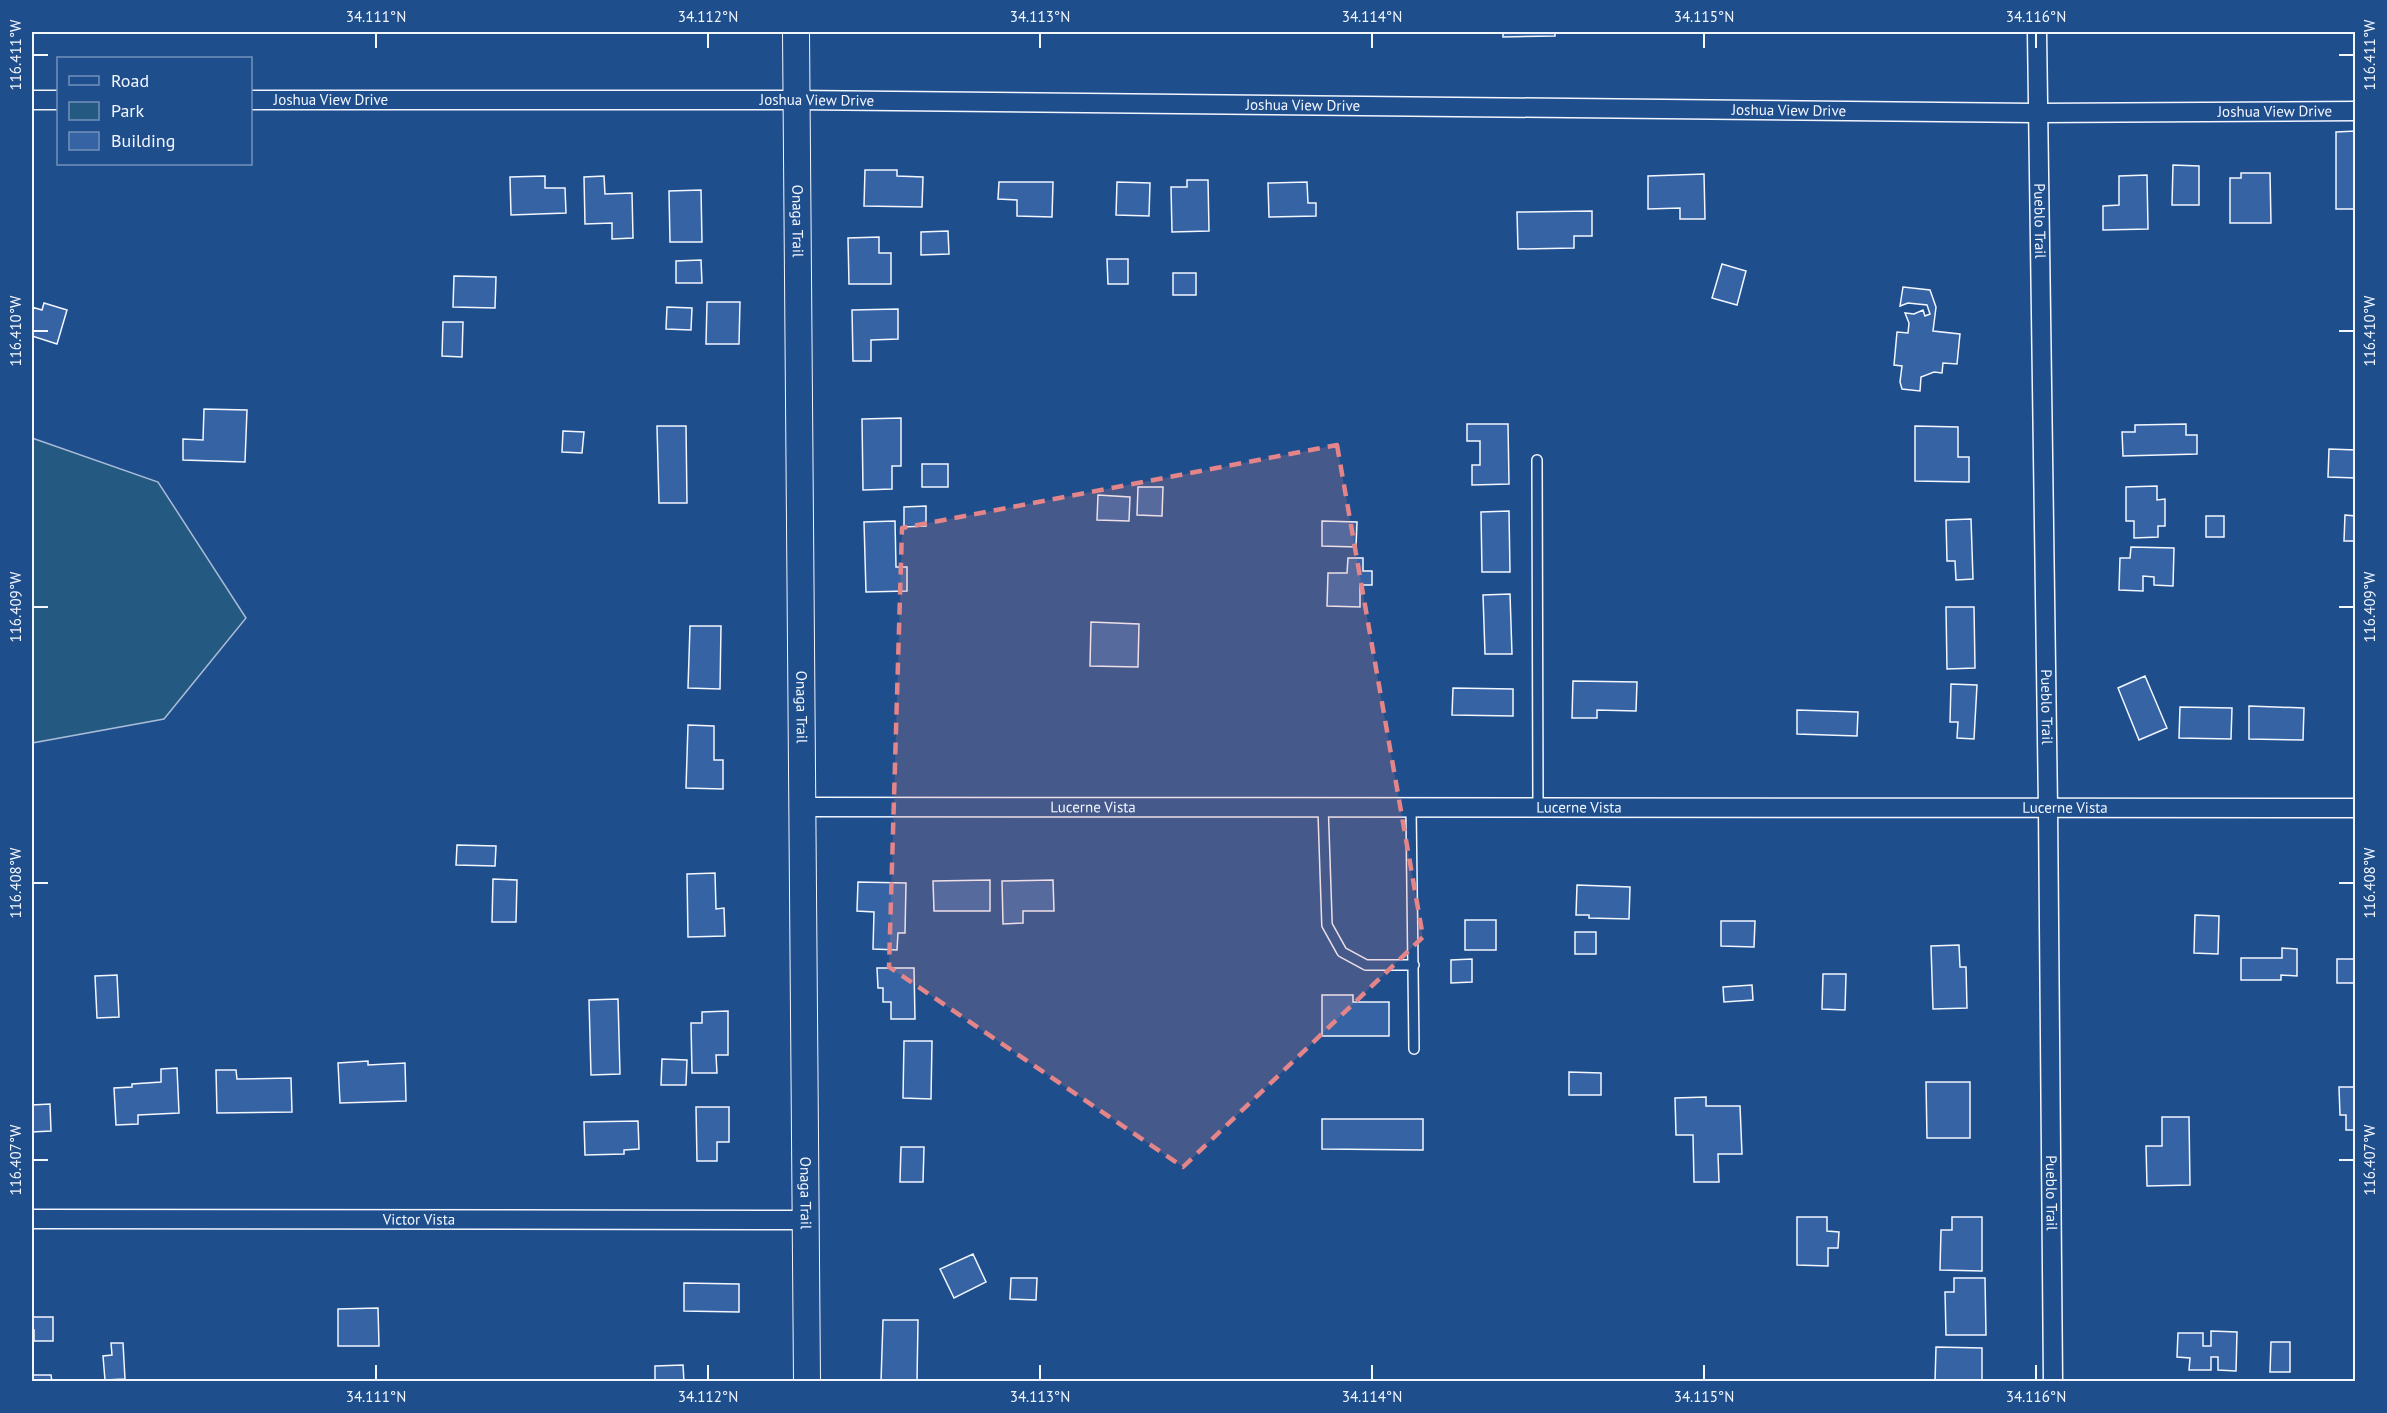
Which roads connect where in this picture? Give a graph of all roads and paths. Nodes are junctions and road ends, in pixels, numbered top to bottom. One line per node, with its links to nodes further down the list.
1 (796, 32): 6 (street, Onaga Trail)
2 (2037, 32): 8 (street, Pueblo Trail)
3 (32, 100): 4 (street)
4 (57, 100)
5 (252, 100): 6 (street, Joshua View Drive)
6 (796, 100): 8 (street, Joshua View Drive); 10 (street, Onaga Trail)
7 (2355, 111): 8 (street, Joshua View Drive)
8 (2038, 113): 14 (street, Pueblo Trail)
9 (1537, 459): 13 (lane)
10 (802, 807): 11 (street, Lucerne Vista); 19 (street, Onaga Trail)
11 (1323, 807): 12 (street, Lucerne Vista); 16 (lane)
12 (1411, 807): 13 (street, Lucerne Vista); 16 (lane)
13 (1538, 808): 14 (street, Lucerne Vista)
14 (2048, 808): 15 (street, Lucerne Vista); 21 (street, Pueblo Trail)
15 (2355, 808)
16 (1414, 965): 17 (lane)
17 (1414, 1049)
18 (32, 1219): 19 (street, Victor Vista)
19 (806, 1220): 20 (street, Onaga Trail)
20 (807, 1382)
21 (2053, 1382)

